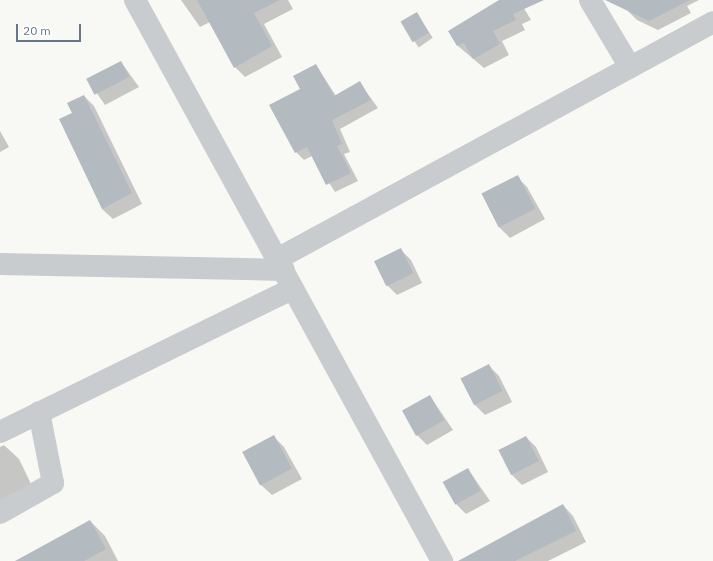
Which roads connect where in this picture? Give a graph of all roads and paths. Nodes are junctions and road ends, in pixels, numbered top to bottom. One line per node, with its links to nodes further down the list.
1 (135, 0): 6 (street)
2 (590, 0): 4 (street)
3 (713, 22): 4 (street)
4 (630, 67): 6 (street)
5 (0, 264): 6 (street)
6 (285, 272): 7 (street); 10 (street)
7 (39, 412): 8 (street); 9 (street)
8 (0, 432)
9 (0, 513)
10 (442, 561)

